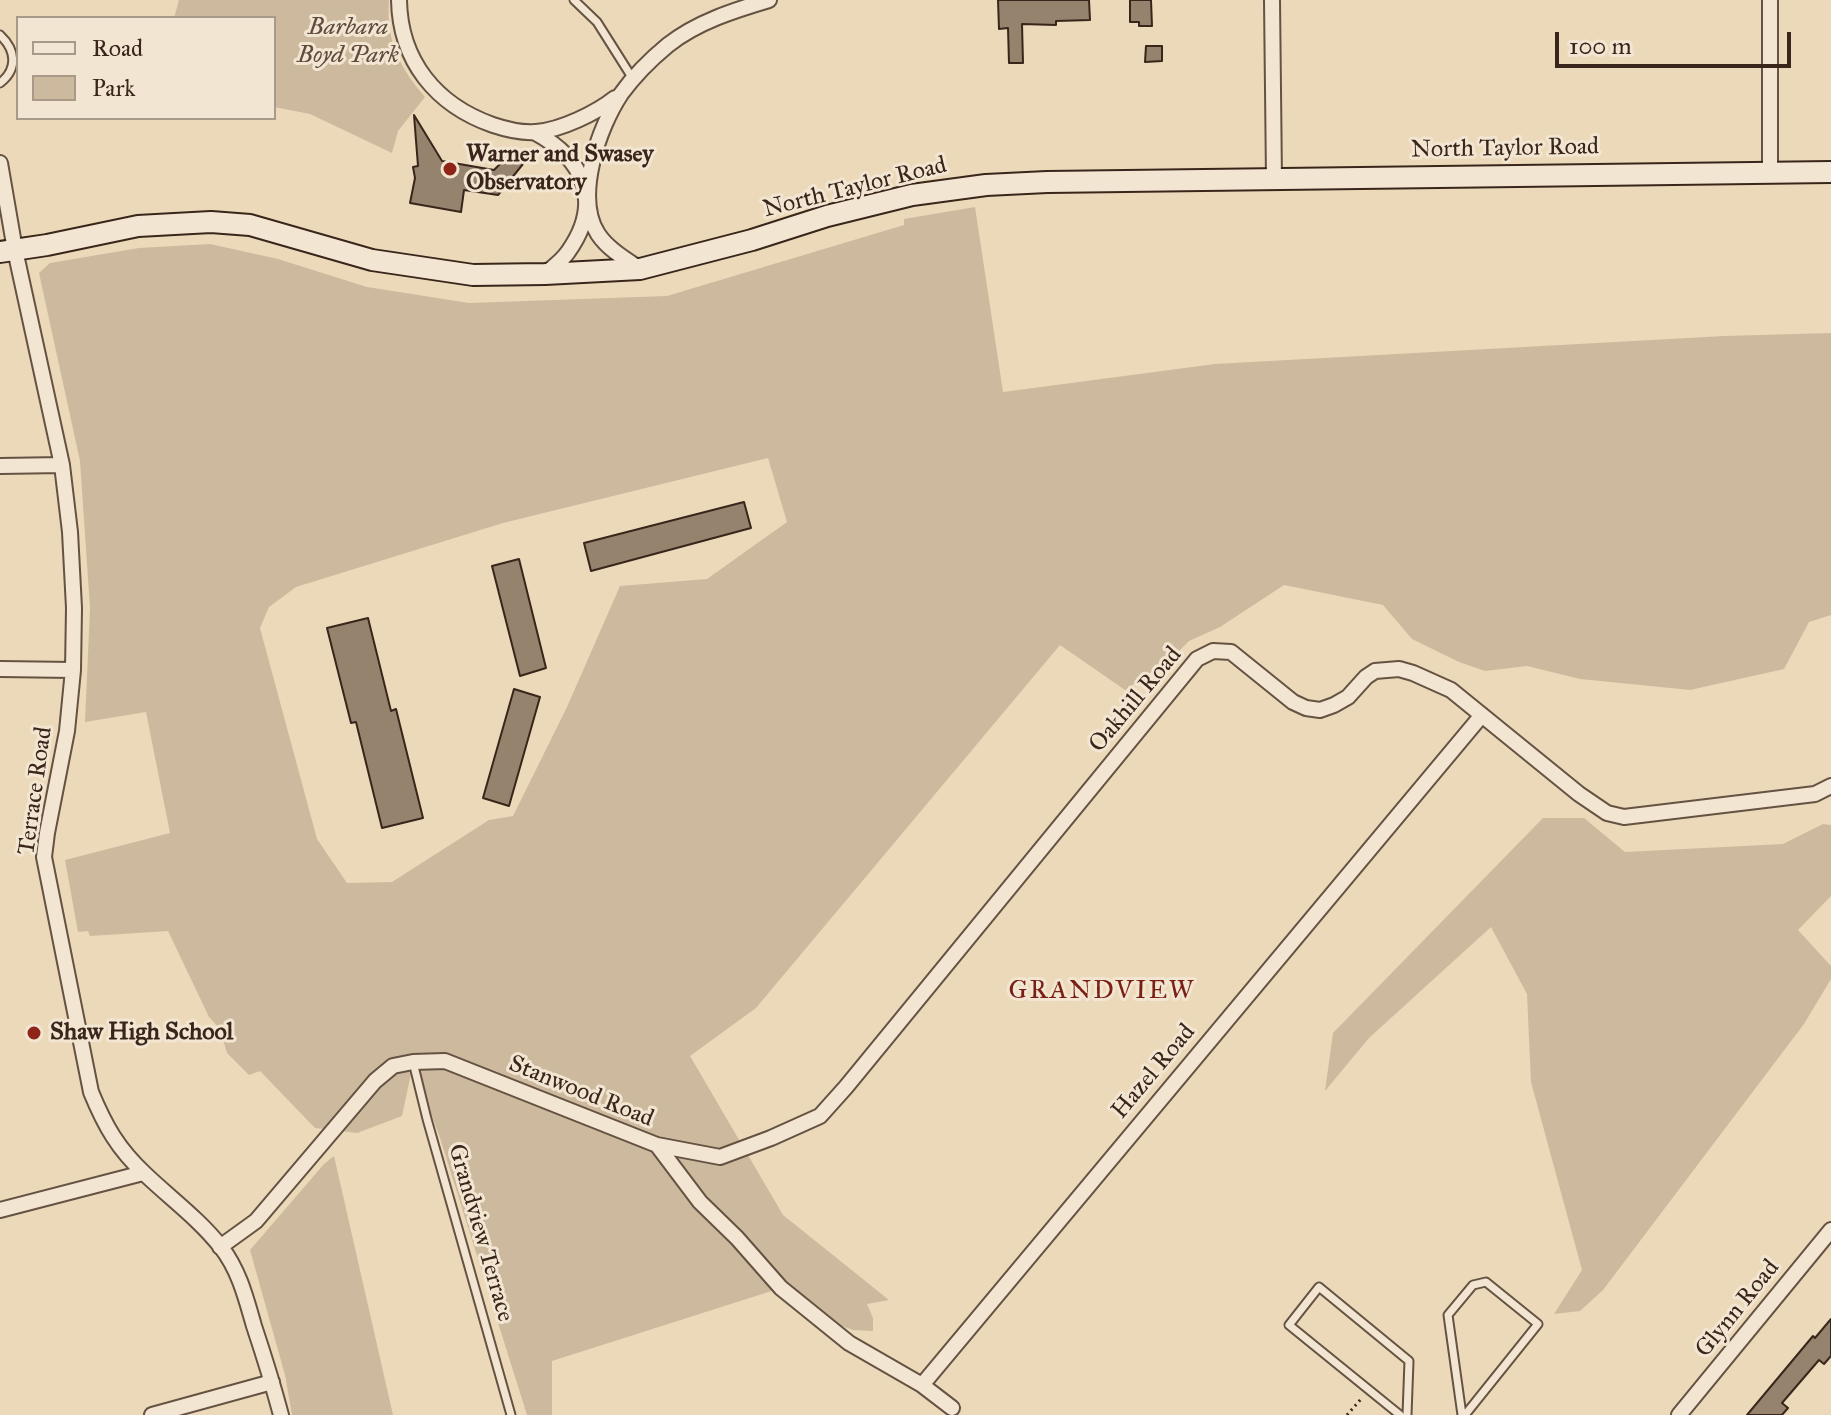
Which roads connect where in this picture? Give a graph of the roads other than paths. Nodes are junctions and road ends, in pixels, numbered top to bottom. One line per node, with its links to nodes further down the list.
1 (399, 0): 10 (street)
2 (574, 0): 7 (lane)
3 (769, 0): 7 (street)
4 (1272, 0): 14 (street)
5 (1770, 0): 12 (street)
6 (0, 35): 8 (lane)
7 (633, 79): 9 (street)
8 (0, 83)
9 (622, 93): 10 (street); 15 (street)
10 (534, 132): 15 (street)
11 (0, 163): 16 (street, Terrace Road)
12 (1770, 171): 13 (street, North Taylor Road); 14 (street, North Taylor Road)
13 (1831, 172)
14 (1274, 179): 17 (street, North Taylor Road)
15 (587, 198): 17 (street); 18 (street)
16 (8, 251): 18 (street, North Taylor Road); 19 (street, Terrace Road)
17 (640, 269): 18 (street, North Taylor Road)
18 (545, 274)
19 (62, 465): 20 (street); 22 (street, Terrace Road)
20 (0, 466)
21 (0, 669): 22 (street)
22 (73, 670): 27 (street, Terrace Road)
23 (1482, 715): 24 (street, Oakhill Road); 26 (street, Oakhill Road); 32 (street, Hazel Road)
24 (1831, 786)
25 (413, 1062): 26 (street, Stanwood Road); 30 (street, Stanwood Road); 36 (lane, Grandview Terrace)
26 (657, 1145): 32 (street, Stanwood Road)
27 (143, 1173): 28 (street); 30 (street, Terrace Road)
28 (0, 1210)
29 (1831, 1230): 40 (street, Glynn Road)
30 (220, 1247): 31 (street, Terrace Road)
31 (272, 1382): 34 (street); 35 (street, Terrace Road)
32 (922, 1385): 33 (street, Stanwood Road)
33 (952, 1408)
34 (152, 1415)
35 (281, 1415)
36 (511, 1415)
37 (1400, 1415): 38 (lane)
38 (1407, 1415)
39 (1463, 1415): 39 (lane)
40 (1679, 1415)

